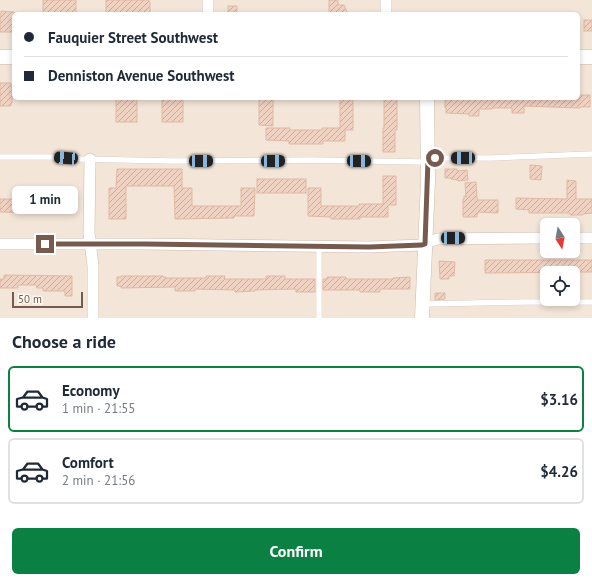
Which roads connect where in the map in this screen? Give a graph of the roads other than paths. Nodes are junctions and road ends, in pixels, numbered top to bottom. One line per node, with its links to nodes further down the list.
1 (208, 0): 3 (street)
2 (386, 0): 4 (street)
3 (208, 12)
4 (386, 12)
5 (0, 57): 6 (street)
6 (12, 57)
7 (580, 57): 8 (street)
8 (592, 57)
9 (427, 100): 13 (street)
10 (592, 154): 13 (lane)
11 (0, 156): 12 (lane)
12 (90, 159): 13 (lane); 18 (street)
13 (428, 160): 19 (street)
14 (540, 238): 19 (street)
15 (580, 238): 16 (street)
16 (592, 238)
17 (0, 244): 18 (street)
18 (91, 244): 20 (street); 23 (street)
19 (425, 244): 20 (street); 22 (street)
20 (319, 246): 24 (lane)
21 (592, 302): 22 (lane)
22 (422, 311)
23 (93, 318)
24 (319, 318)

